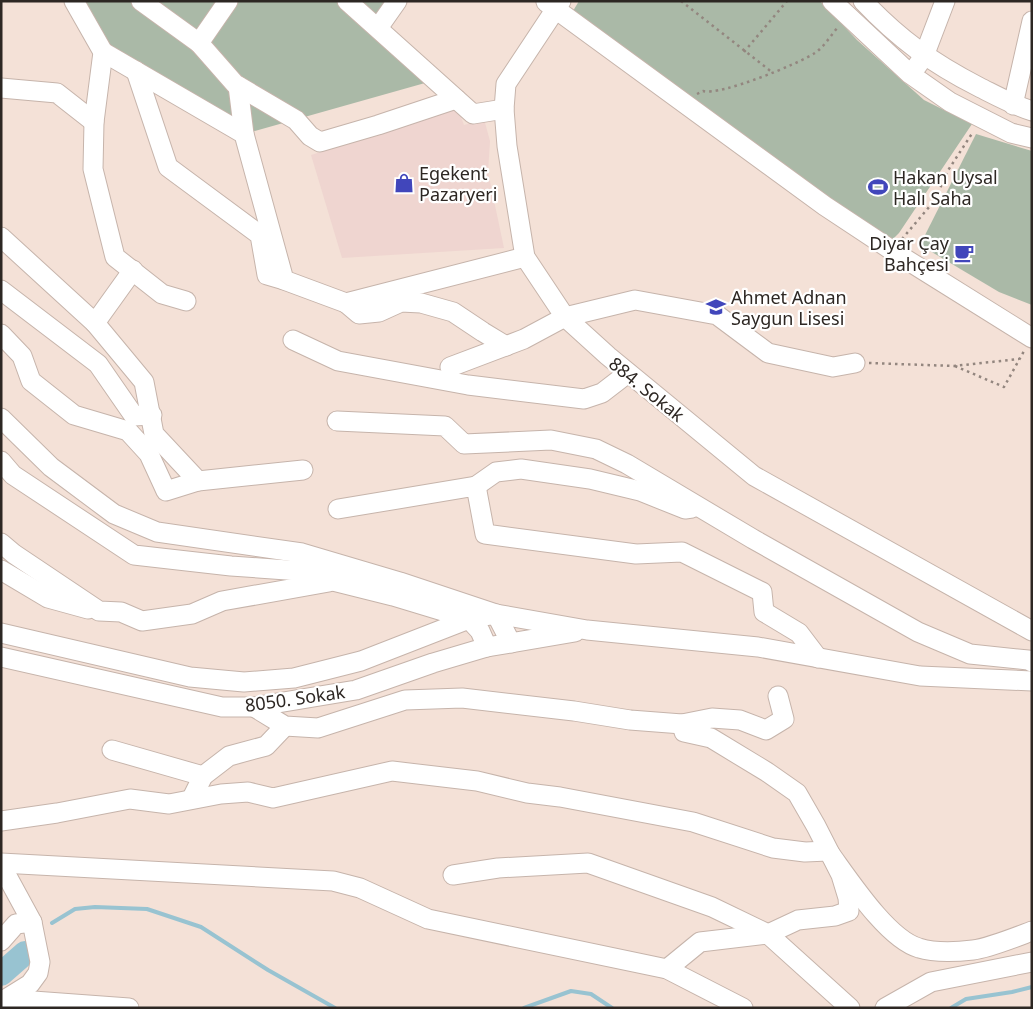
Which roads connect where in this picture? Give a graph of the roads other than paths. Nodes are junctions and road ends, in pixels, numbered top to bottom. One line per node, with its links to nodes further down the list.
1 (74, 1): 13 (street)
2 (141, 1): 12 (street)
3 (228, 1): 12 (street)
4 (347, 1): 11 (street)
5 (397, 1): 11 (street)
6 (832, 1): 16 (street)
7 (863, 1): 14 (street)
8 (945, 1): 14 (street)
9 (554, 4): 21 (street, 884. Sokak); 37 (street)
10 (1032, 21): 20 (street)
11 (378, 28): 19 (street)
12 (199, 43): 17 (street)
13 (103, 52): 15 (street); 23 (street)
14 (924, 56): 16 (street); 20 (street)
15 (136, 71): 24 (street); 29 (street)
16 (910, 74): 25 (street)
17 (238, 86): 19 (street); 24 (street)
18 (1, 88): 23 (street)
19 (456, 99): 21 (street)
20 (1013, 105): 22 (street)
21 (504, 109): 27 (street, 884. Sokak)
22 (1032, 110)
23 (94, 122): 28 (street)
24 (244, 134): 29 (street)
25 (1032, 138)
26 (1, 237): 34 (street)
27 (525, 257): 32 (street); 33 (street, 884. Sokak)
28 (133, 270): 31 (street); 34 (street)
29 (284, 280): 32 (street)
30 (1, 290): 42 (street)
31 (186, 301)
32 (346, 303): 38 (street)
33 (565, 317): 38 (street); 39 (street); 41 (street, 884. Sokak)
34 (95, 324): 42 (street)
35 (1, 334): 47 (street)
36 (293, 340): 41 (street)
37 (1029, 342)
38 (506, 346): 40 (street)
39 (855, 363)
40 (450, 367)
41 (628, 373): 58 (street, 884. Sokak)
42 (152, 415): 47 (street)
43 (1, 418): 55 (street)
44 (337, 421): 49 (street)
45 (1, 461): 53 (street)
46 (302, 470): 47 (street)
47 (198, 481)
48 (476, 486): 49 (street); 50 (street); 63 (street)
49 (699, 506): 64 (street)
50 (338, 509)
51 (1, 543): 54 (street)
52 (1, 570): 54 (street)
53 (333, 581): 54 (street); 56 (street)
54 (99, 611)
55 (496, 614): 56 (street, 8050. Sokak); 57 (street); 60 (street)
56 (469, 619): 59 (street, 8050. Sokak); 61 (street)
57 (587, 630): 60 (street, 8050. Sokak); 63 (street)
58 (1032, 631)
59 (1, 633)
60 (511, 643): 61 (street, 8050. Sokak)
61 (488, 647): 67 (street, 8050. Sokak)
62 (1, 657): 67 (street, 8050. Sokak)
63 (818, 658): 65 (street)
64 (1032, 662)
65 (1032, 681)
66 (778, 696): 68 (street)
67 (254, 707): 69 (street)
68 (682, 724): 69 (street); 74 (street)
69 (285, 726): 71 (street)
70 (112, 750): 71 (street)
71 (203, 776): 72 (street)
72 (192, 798): 73 (street); 74 (street)
73 (1, 821)
74 (828, 852): 78 (street); 79 (street)
75 (1, 864): 77 (street); 82 (street)
76 (453, 875): 79 (street)
77 (32, 922): 80 (street); 83 (street)
78 (1032, 931)
79 (768, 934): 82 (street); 86 (street)
80 (1, 941)
81 (1032, 962): 87 (street)
82 (668, 969): 85 (street)
83 (4, 1001): 84 (street)
84 (129, 1008)
85 (743, 1008)
86 (850, 1008)
87 (886, 1008)

